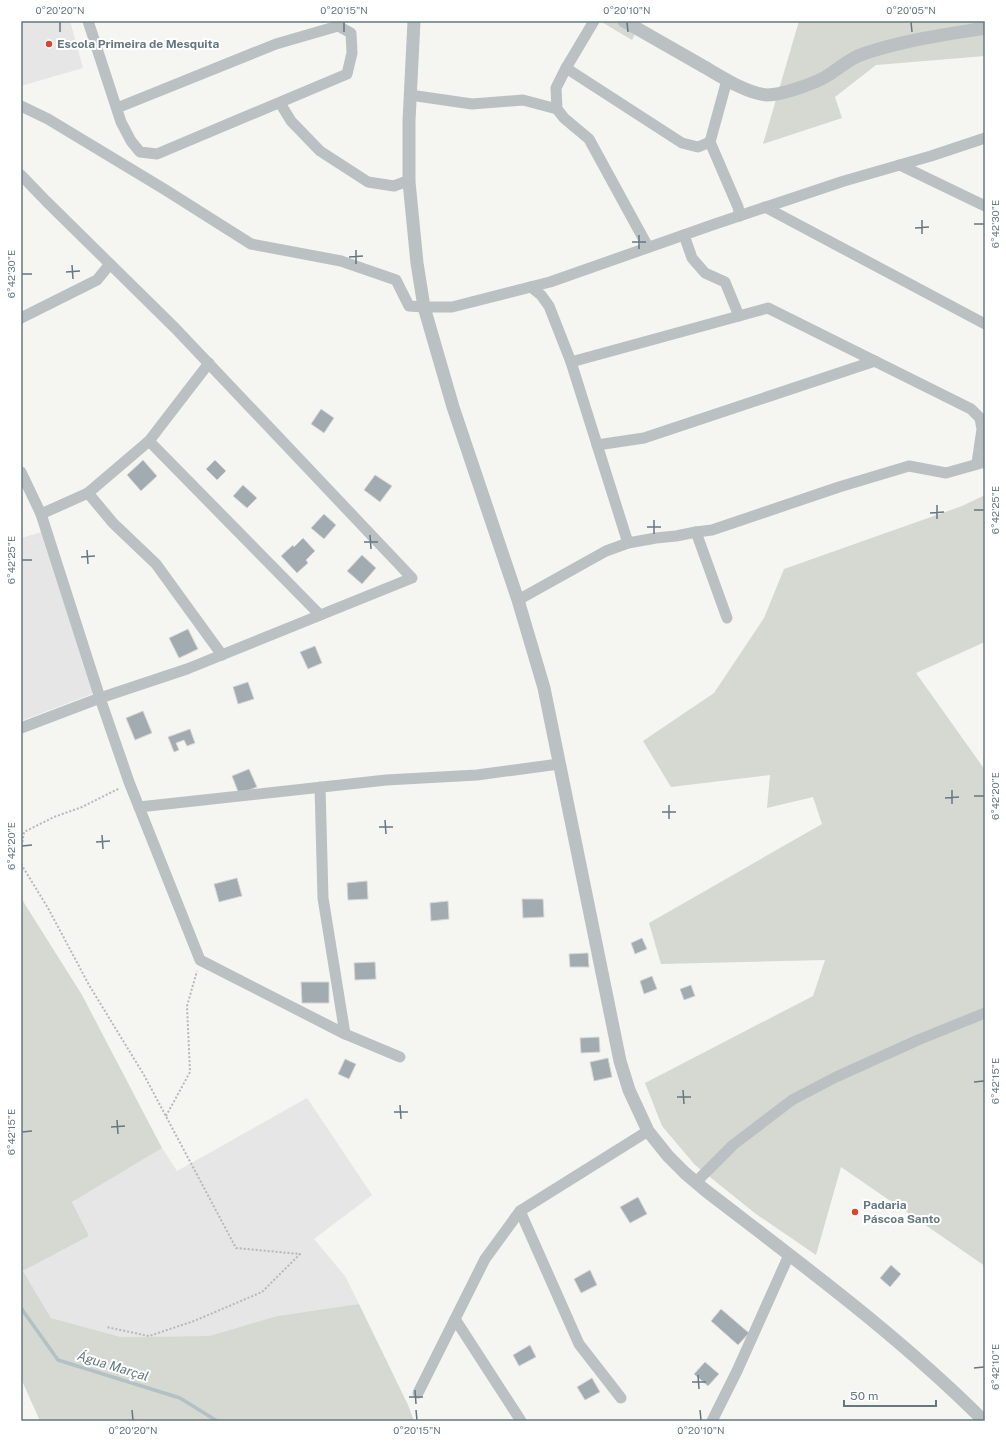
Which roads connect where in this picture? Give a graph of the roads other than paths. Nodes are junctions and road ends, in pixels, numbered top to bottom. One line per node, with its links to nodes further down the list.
1 (88, 21): 11 (street)
2 (414, 21): 8 (street)
3 (594, 21): 6 (street)
4 (624, 21): 7 (street)
5 (985, 28): 7 (street)
6 (566, 68): 12 (street); 14 (street)
7 (727, 80): 14 (street)
8 (410, 95): 12 (street); 17 (street)
9 (280, 103): 11 (street); 11 (street); 17 (street)
10 (21, 106): 25 (street)
11 (117, 108)
12 (557, 109): 22 (street)
13 (985, 138): 15 (street)
14 (710, 142): 20 (street)
15 (900, 165): 18 (street); 19 (street)
16 (21, 175): 23 (street)
17 (408, 182): 25 (street)
18 (985, 206)
19 (765, 207): 20 (street); 28 (street)
20 (740, 216): 21 (street)
21 (684, 235): 22 (street); 26 (street)
22 (648, 247): 24 (street)
23 (110, 264): 27 (street); 31 (street)
24 (531, 287): 25 (street); 30 (street)
25 (424, 308): 40 (street)
26 (739, 316): 29 (street); 30 (street)
27 (21, 318)
28 (985, 324)
29 (875, 361): 33 (street); 34 (street)
30 (571, 362): 33 (street)
31 (208, 363): 32 (street); 41 (street)
32 (149, 441): 36 (street); 41 (street)
33 (597, 445): 39 (street)
34 (981, 463): 38 (street)
35 (21, 472): 37 (street)
36 (88, 493): 37 (street); 43 (street)
37 (41, 514): 44 (street)
38 (696, 532): 39 (street); 42 (street)
39 (628, 543): 40 (street)
40 (518, 600): 46 (street)
41 (320, 615): 43 (street)
42 (727, 618)
43 (222, 654): 44 (street)
44 (100, 698): 45 (street); 48 (street)
45 (21, 728)
46 (560, 764): 47 (street); 52 (street)
47 (320, 787): 48 (street); 50 (street)
48 (139, 807): 50 (street)
49 (985, 1013): 53 (street)
50 (346, 1034): 51 (street)
51 (400, 1056)
52 (648, 1131): 53 (street); 54 (street)
53 (696, 1182): 55 (street)
54 (520, 1211): 56 (street); 58 (street)
55 (789, 1255): 60 (street); 61 (street)
56 (455, 1319): 57 (street); 59 (street)
57 (418, 1393)
58 (621, 1398)
59 (521, 1421)
60 (712, 1421)
61 (984, 1421)

